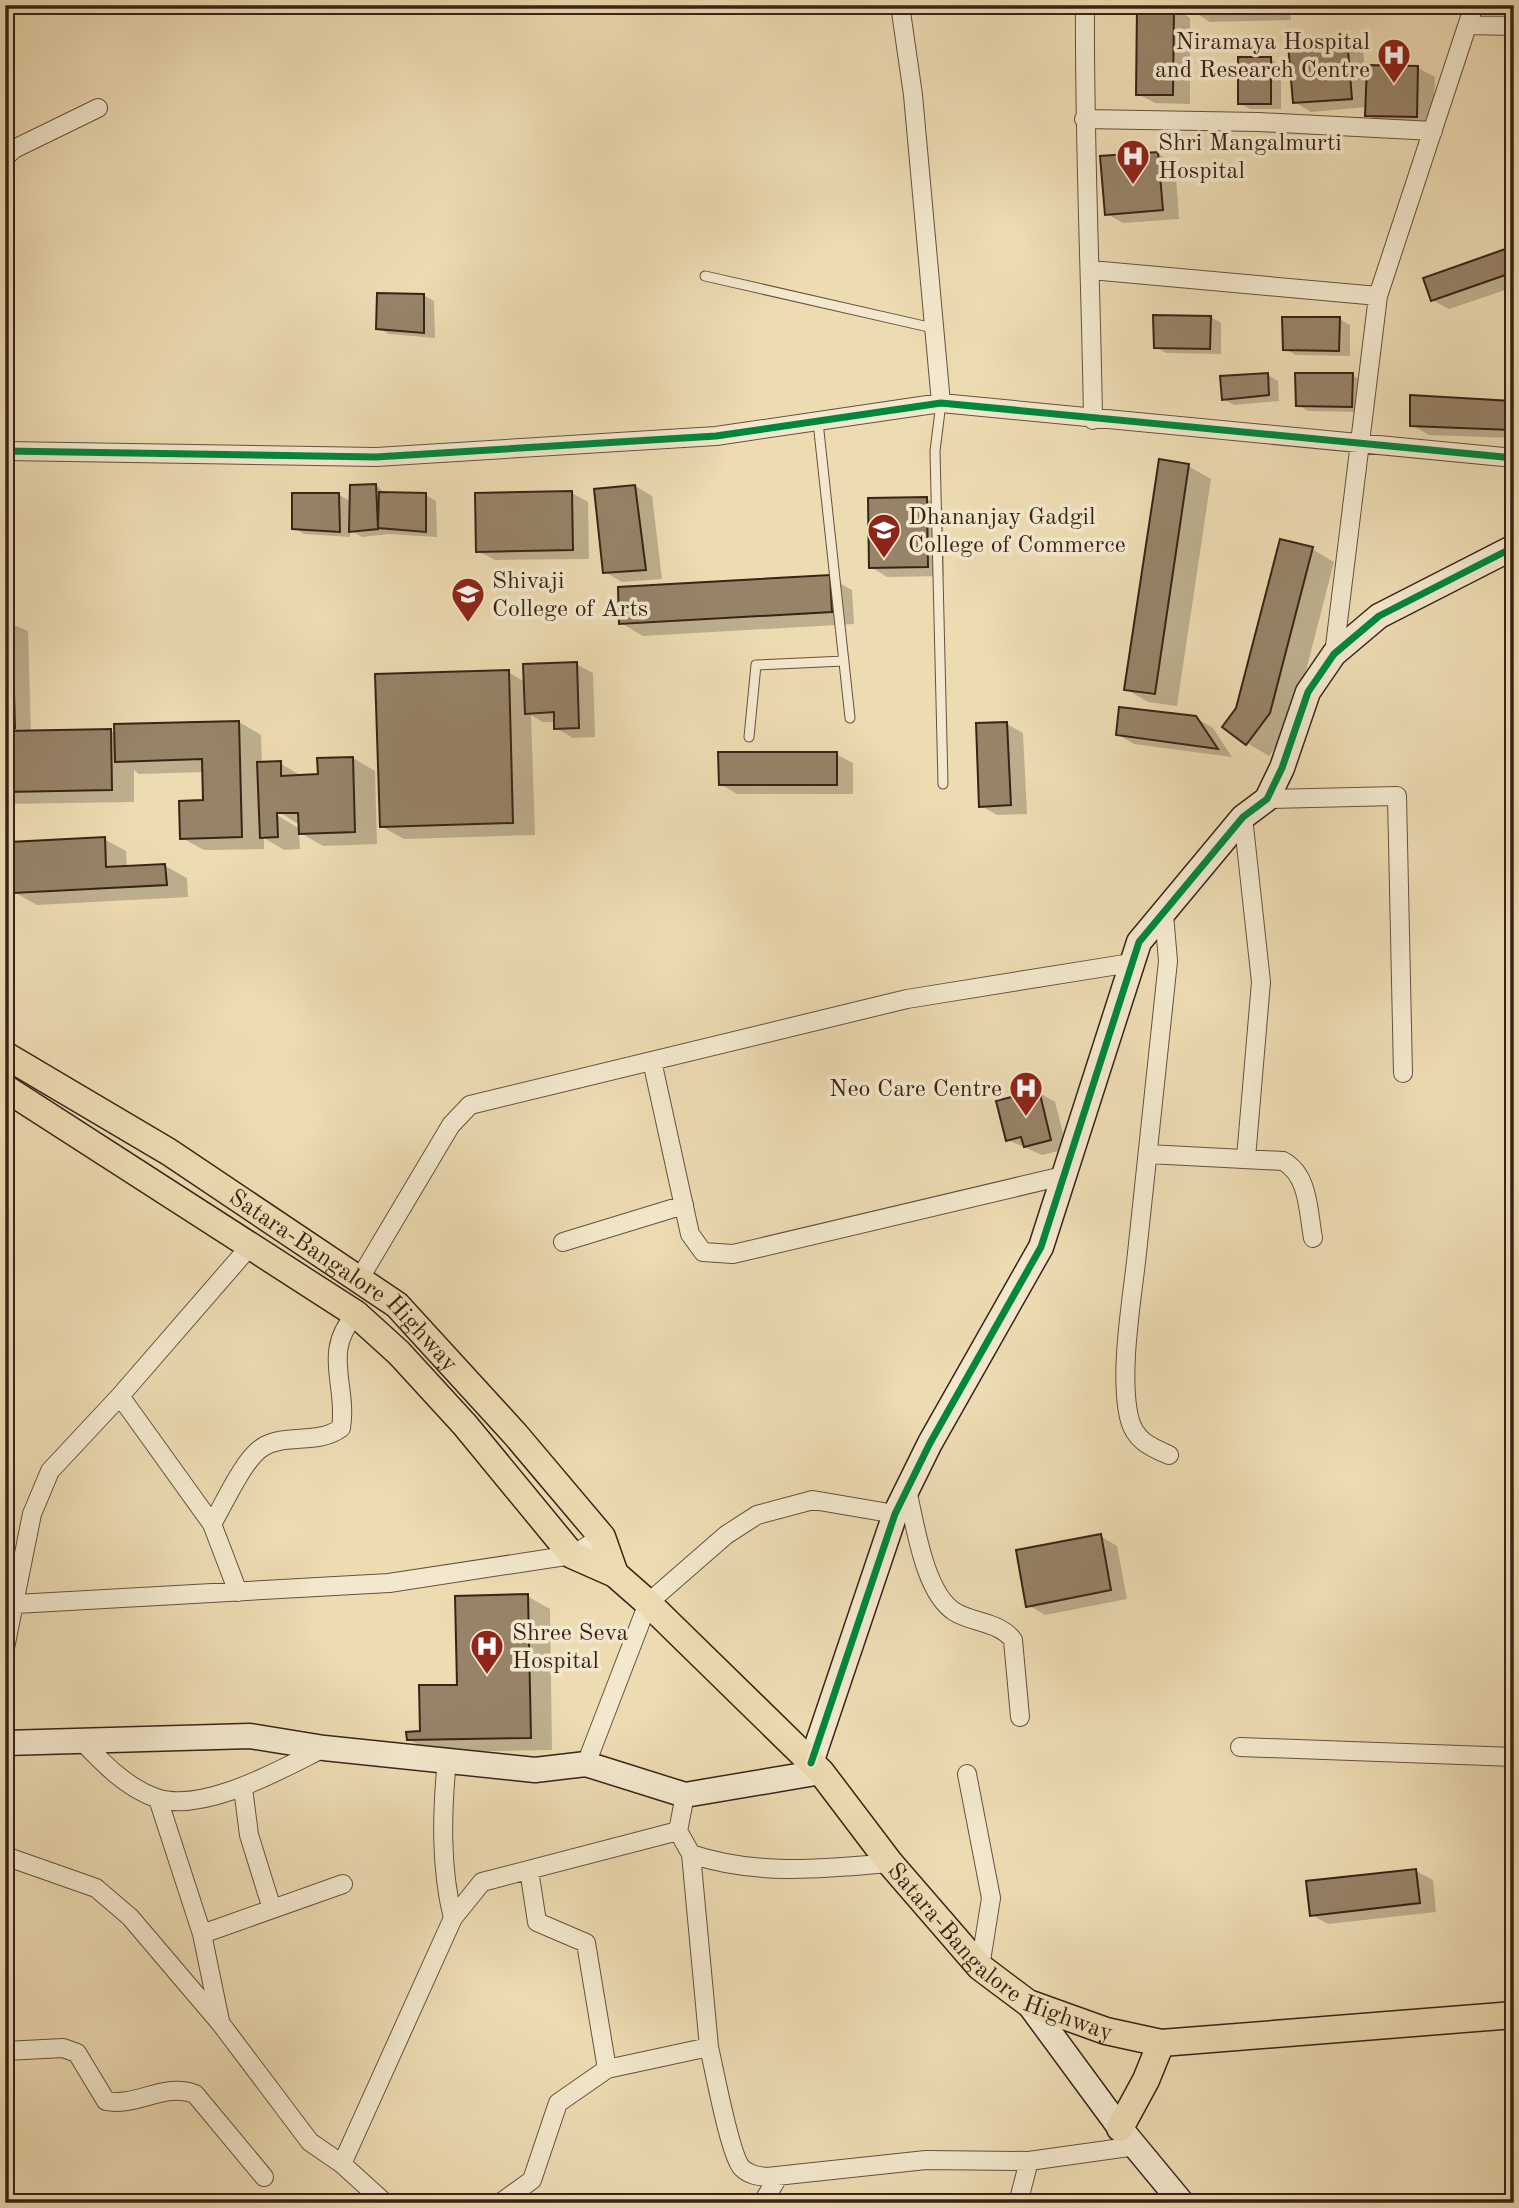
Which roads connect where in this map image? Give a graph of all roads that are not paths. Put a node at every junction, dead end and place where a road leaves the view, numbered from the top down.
1 (900, 5) edge
2 (1085, 5) edge
3 (1474, 5) edge
4 (1468, 25) junction
5 (1514, 26) edge
6 (98, 108) dead end
7 (1084, 119) junction
8 (1433, 131) junction
9 (5, 157) edge
10 (1091, 270) junction
11 (705, 276) dead end
12 (1378, 296) junction
13 (933, 328) junction
14 (940, 402) junction
15 (1093, 420) junction
16 (818, 422) junction
17 (1362, 444) junction
18 (5, 452) edge
19 (1514, 458) edge
20 (1514, 547) edge
21 (1334, 654) junction
22 (844, 662) junction
23 (850, 718) dead end
24 (749, 737) dead end
25 (943, 784) dead end
26 (1267, 799) junction
27 (1243, 817) junction
28 (1164, 914) junction
29 (1131, 963) junction
30 (5, 1055) edge
31 (652, 1061) junction
32 (1403, 1073) dead end
33 (5, 1088) edge
34 (1148, 1154) junction
35 (1246, 1158) junction
36 (1063, 1176) junction
37 (684, 1205) junction
38 (1313, 1238) dead end
39 (563, 1242) dead end
40 (251, 1245) junction
41 (360, 1278) junction
42 (356, 1314) junction
43 (120, 1396) junction
44 (1169, 1455) dead end
45 (907, 1490) junction
46 (895, 1514) junction
47 (212, 1524) junction
48 (602, 1536) junction
49 (572, 1555) junction
50 (615, 1574) junction
51 (238, 1592) junction
52 (648, 1603) junction
53 (16, 1604) junction
54 (5, 1648) edge
55 (1020, 1717) dead end
56 (80, 1739) junction
57 (5, 1743) edge
58 (1240, 1746) dead end
59 (324, 1748) junction
60 (1514, 1757) edge
61 (447, 1759) junction
62 (586, 1764) junction
63 (816, 1768) junction
64 (967, 1774) dead end
65 (243, 1788) junction
66 (685, 1795) junction
67 (158, 1799) junction
68 (678, 1831) junction
69 (691, 1854) junction
70 (5, 1856) edge
71 (890, 1863) junction
72 (529, 1870) junction
73 (343, 1884) dead end
74 (272, 1909) junction
75 (453, 1918) junction
76 (202, 1934) junction
77 (980, 1967) junction
78 (1028, 2003) junction
79 (1514, 2015) edge
80 (221, 2024) junction
81 (1161, 2043) junction
82 (709, 2047) junction
83 (5, 2051) edge
84 (607, 2068) junction
85 (1128, 2137) junction
86 (1029, 2161) junction
87 (342, 2164) junction
88 (779, 2176) junction
89 (264, 2177) dead end
90 (384, 2203) edge
91 (500, 2203) edge
92 (762, 2203) edge
93 (1018, 2203) edge
94 (1182, 2203) edge

1 - 13 street
2 - 7 street
3 - 4 street
4 - 5 street
4 - 8 street
6 - 9 street
7 - 8 street
7 - 10 street
8 - 12 street
10 - 12 street
10 - 15 street
11 - 13 lane
12 - 17 street
13 - 14 street
14 - 15 street
14 - 16 street
14 - 25 lane
15 - 17 street
16 - 18 street
16 - 22 lane
17 - 19 street
17 - 21 street
20 - 21 street
21 - 26 street
22 - 23 lane
22 - 24 lane
26 - 27 street
26 - 32 street
27 - 28 street
27 - 35 street
28 - 29 street
28 - 34 street
29 - 31 street
29 - 36 street
30 - 41 main road, Satara-Bangalore Highway
31 - 37 street
31 - 41 street
33 - 40 main road, Satara-Bangalore Highway
34 - 35 street
34 - 44 street
35 - 38 street
36 - 37 street
36 - 45 street
37 - 39 street
40 - 42 main road, Satara-Bangalore Highway
40 - 43 street
41 - 48 main road, Satara-Bangalore Highway
42 - 47 street
42 - 49 main road, Satara-Bangalore Highway
43 - 47 street
43 - 53 street
45 - 46 street
45 - 55 street
46 - 52 street
46 - 63 street
47 - 51 street
48 - 49 street
48 - 50 main road, Satara-Bangalore Highway
49 - 50 main road, Satara-Bangalore Highway
49 - 51 street
50 - 52 main road, Satara-Bangalore Highway
51 - 53 street
52 - 62 street
52 - 63 main road, Satara-Bangalore Highway
53 - 54 street
56 - 57 street
56 - 59 street
56 - 67 street
58 - 60 street
59 - 61 street
59 - 65 street
61 - 62 street
61 - 75 street
62 - 66 street
63 - 66 street
63 - 71 main road, Satara-Bangalore Highway
64 - 77 street
65 - 67 street
65 - 74 street
66 - 68 street
67 - 76 street
68 - 69 street
68 - 72 street
69 - 71 street
69 - 82 street
70 - 80 street
71 - 77 main road, Satara-Bangalore Highway
72 - 75 street
72 - 84 street
73 - 74 street
74 - 76 street
75 - 87 street
76 - 80 street
77 - 78 main road, Satara-Bangalore Highway
78 - 81 main road, Satara-Bangalore Highway
78 - 85 street
79 - 81 main road, Satara-Bangalore Highway
80 - 87 street
81 - 85 main road
82 - 84 street
82 - 88 street
83 - 89 street
84 - 91 street
85 - 86 street
85 - 94 street
86 - 88 street
86 - 93 street
87 - 90 street
88 - 92 street

